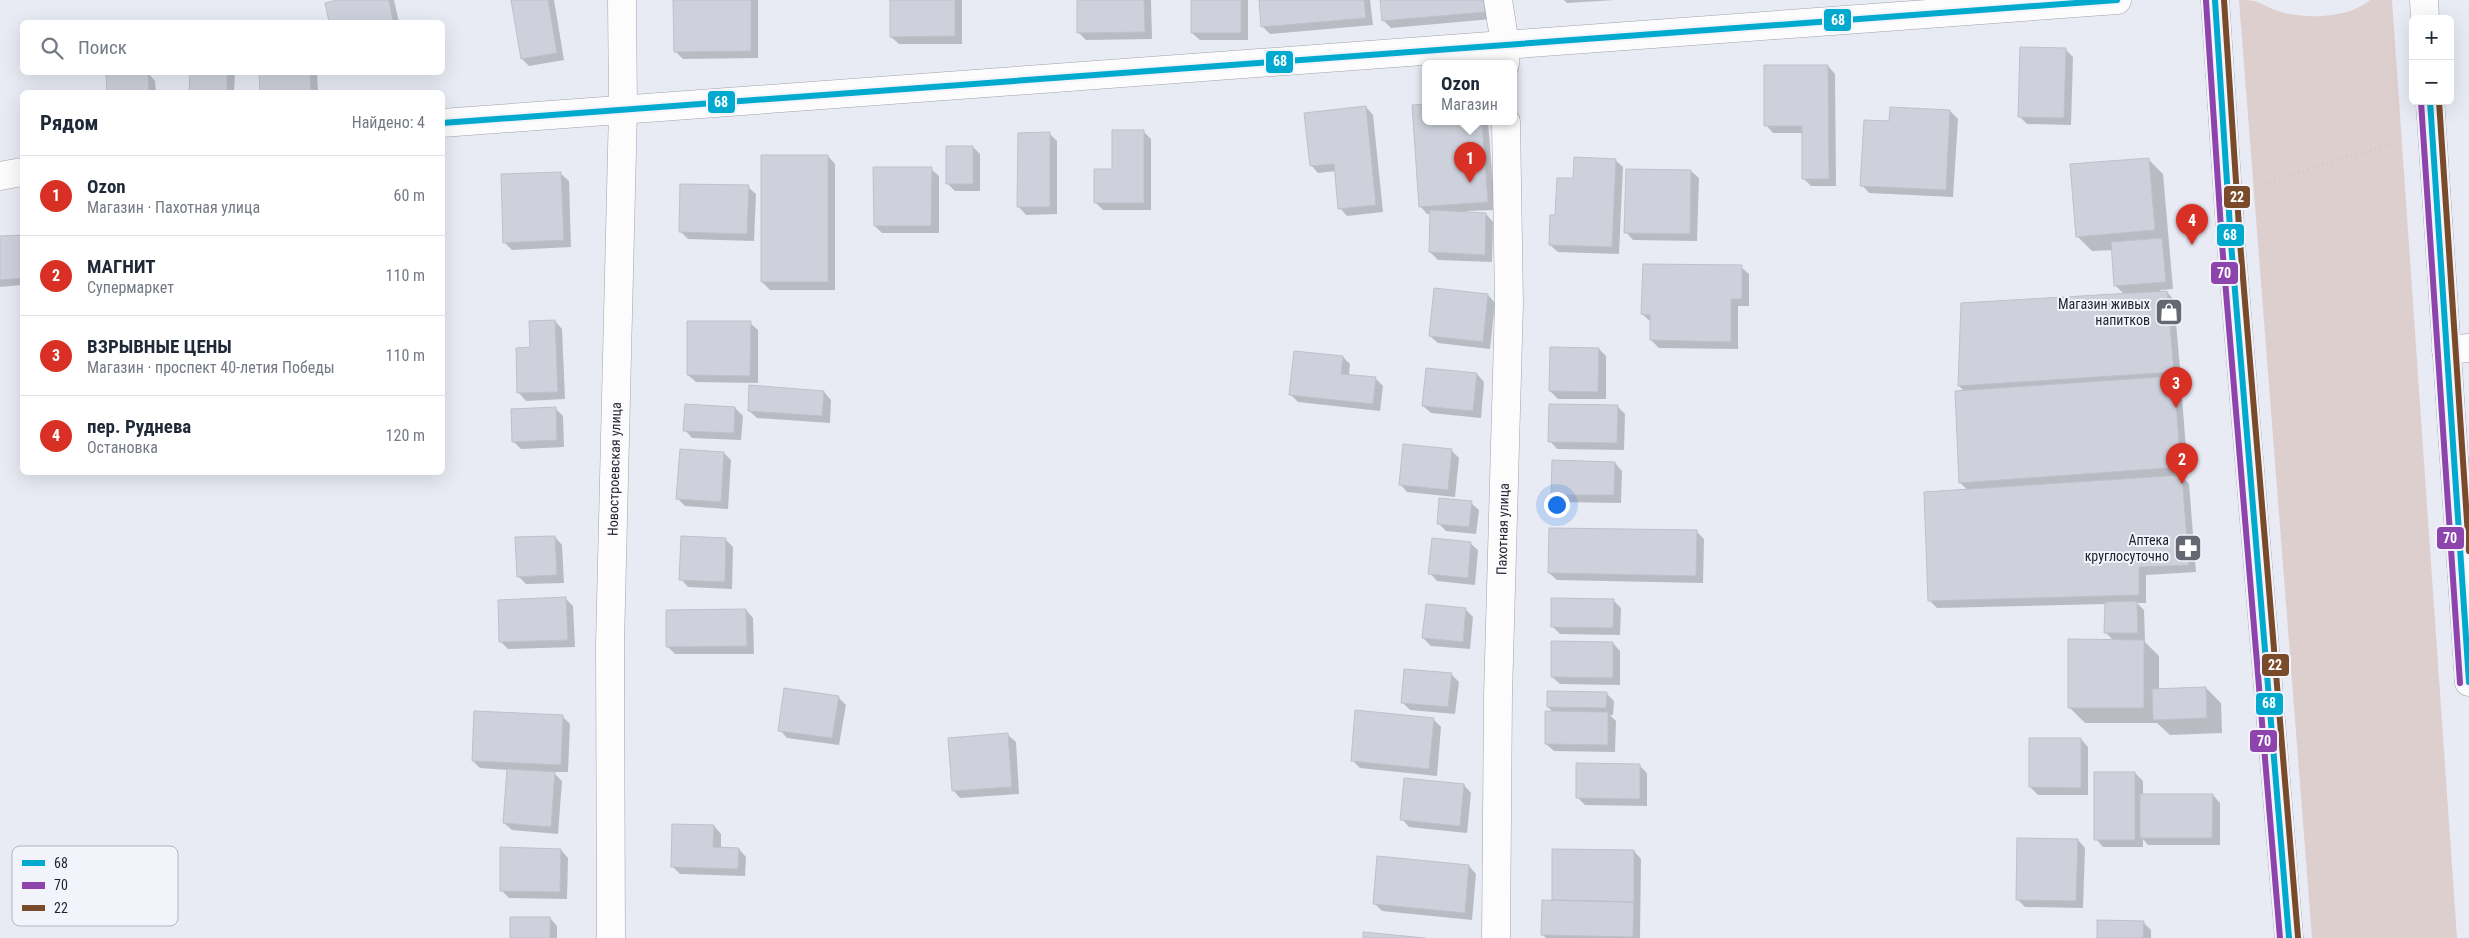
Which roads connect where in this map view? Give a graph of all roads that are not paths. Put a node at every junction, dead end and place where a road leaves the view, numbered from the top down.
1 (622, 0) edge
2 (1498, 0) edge
3 (2116, 0) edge
4 (2214, 0) edge
5 (2424, 0) edge
6 (2425, 15) edge
7 (1505, 54) edge
8 (2430, 105) edge
9 (623, 109) junction
10 (445, 123) edge
11 (1506, 125) edge
12 (20, 172) edge
13 (0, 176) edge
14 (2458, 349) edge
15 (2469, 682) edge
16 (611, 938) edge
17 (1496, 938) edge
18 (2289, 938) edge

1 - 9 street, Новостроевская улица
2 - 7 street
3 - 7 street
4 - 18 street
5 - 6 street
7 - 9 street
8 - 14 street
9 - 10 street
9 - 16 street, Новостроевская улица
11 - 17 street, Пахотная улица
12 - 13 street
14 - 15 street

